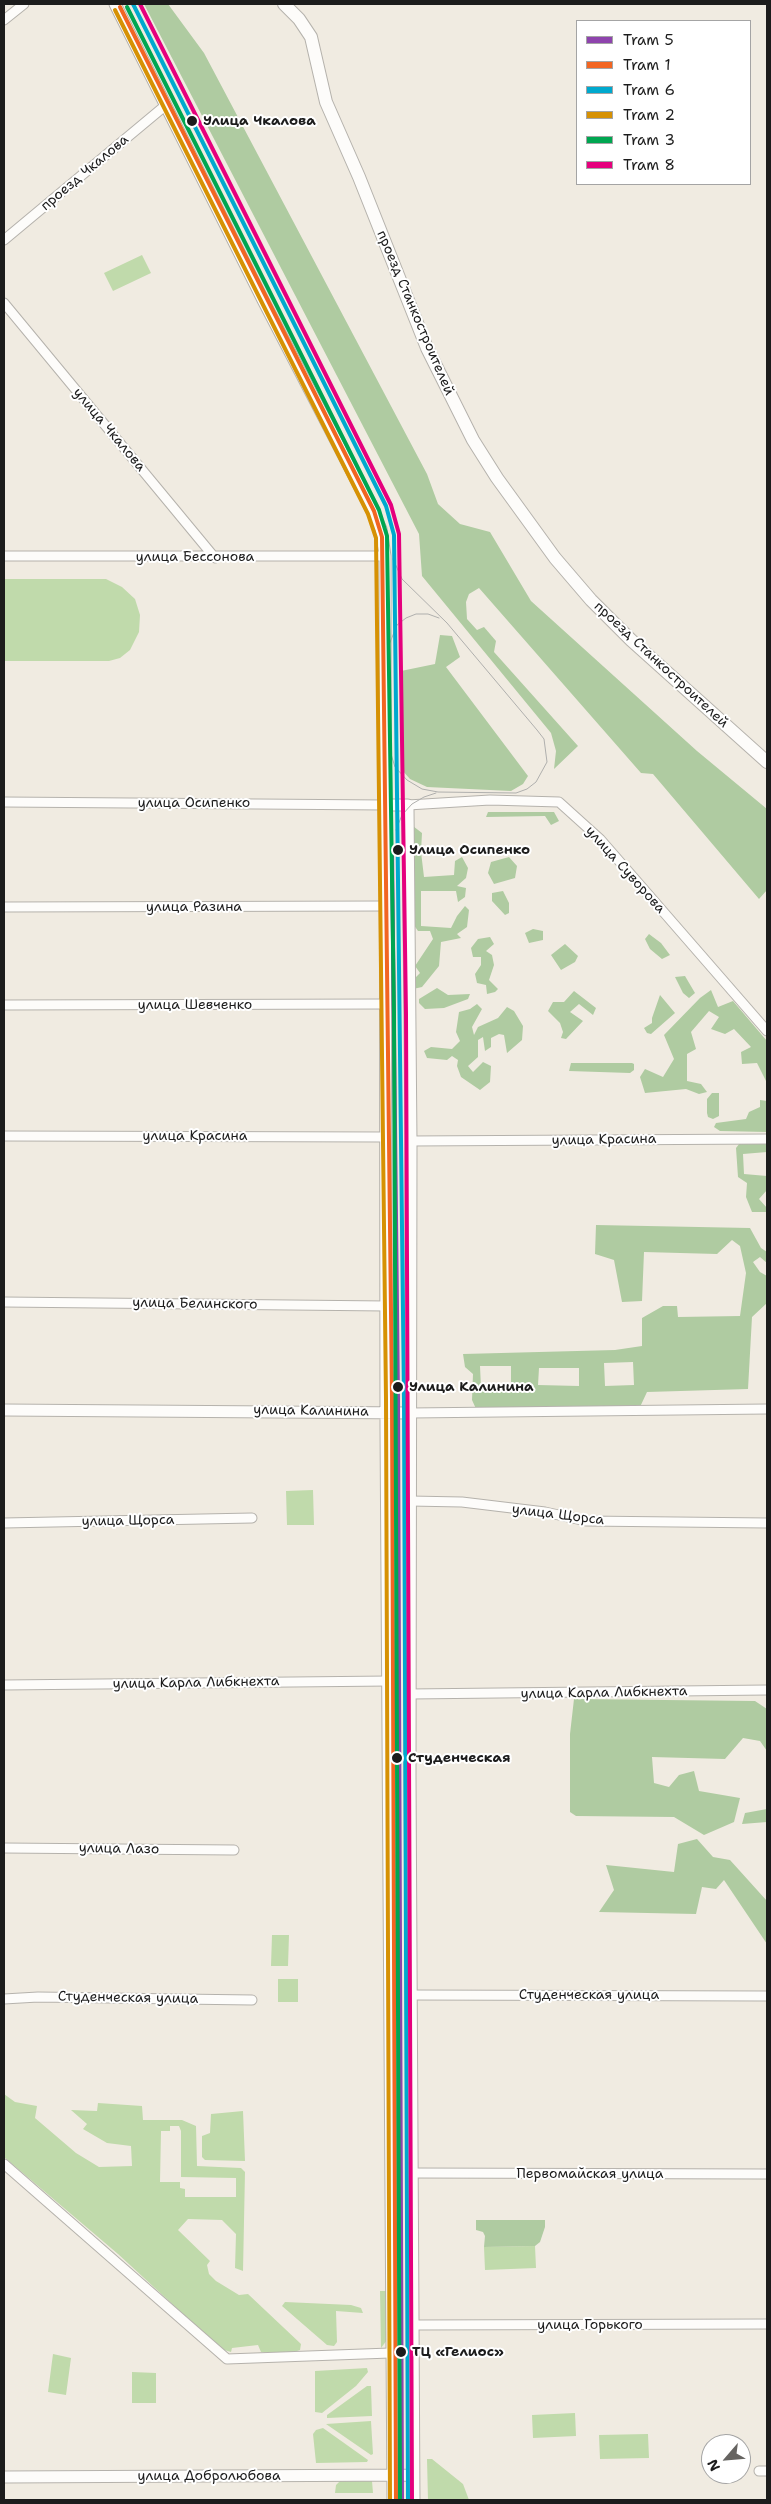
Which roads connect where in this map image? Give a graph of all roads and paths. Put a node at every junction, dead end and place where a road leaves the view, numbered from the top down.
1 (24, 4) edge
2 (115, 4) edge
3 (284, 4) edge
4 (4, 20) edge
5 (166, 105) junction
6 (4, 240) edge
7 (4, 303) edge
8 (4, 556) edge
9 (385, 556) junction
10 (215, 558) junction
11 (767, 762) edge
12 (4, 802) edge
13 (384, 805) junction
14 (408, 805) junction
15 (385, 906) junction
16 (4, 907) edge
17 (385, 1004) junction
18 (4, 1005) edge
19 (767, 1032) edge
20 (4, 1136) edge
21 (386, 1137) junction
22 (767, 1139) edge
23 (411, 1141) junction
24 (4, 1302) edge
25 (386, 1306) junction
26 (767, 1409) edge
27 (4, 1410) edge
28 (386, 1412) junction
29 (411, 1413) junction
30 (410, 1501) junction
31 (252, 1518) dead end
32 (4, 1523) edge
33 (767, 1523) edge
34 (389, 1681) junction
35 (4, 1685) edge
36 (767, 1690) edge
37 (410, 1694) junction
38 (4, 1848) edge
39 (234, 1850) dead end
40 (412, 1995) junction
41 (767, 1996) edge
42 (4, 1999) edge
43 (252, 2000) dead end
44 (4, 2164) edge
45 (412, 2173) junction
46 (767, 2174) edge
47 (767, 2324) edge
48 (413, 2325) junction
49 (390, 2353) junction
50 (413, 2475) junction
51 (392, 2476) junction
52 (4, 2477) edge
53 (393, 2500) edge
54 (414, 2500) edge

1 - 4 street
2 - 5 street
3 - 11 main road, проезд Станкостроителей
5 - 6 street, проезд Чкалова
5 - 9 street
7 - 10 street, улица Чкалова
8 - 10 street, улица Бессонова
9 - 10 street, улица Бессонова
9 - 13 street
12 - 13 street, улица Осипенко
13 - 14 street
13 - 15 street
14 - 19 street, улица Суворова
14 - 23 street
15 - 16 street, улица Разина
15 - 17 street
17 - 18 street, улица Шевченко
17 - 21 street
20 - 21 street, улица Красина
21 - 25 street
22 - 23 street, улица Красина
23 - 29 street
24 - 25 street, улица Белинского
25 - 28 street
26 - 29 street, улица Калинина
27 - 28 street, улица Калинина
28 - 29 street, улица Калинина
28 - 34 street
29 - 30 street
30 - 33 street, улица Щорса
30 - 37 street
31 - 32 street, улица Щорса
34 - 35 street, улица Карла Либкнехта
34 - 49 street
36 - 37 street, улица Карла Либкнехта
37 - 40 street
38 - 39 street, улица Лазо
40 - 41 street, Студенческая улица
40 - 45 street
42 - 43 street, Студенческая улица
44 - 49 street
45 - 46 street, Первомайская улица
45 - 48 street
47 - 48 street, улица Горького
48 - 50 street
49 - 51 street
50 - 51 street, улица Добролюбова
50 - 54 street
51 - 52 street, улица Добролюбова
51 - 53 street

